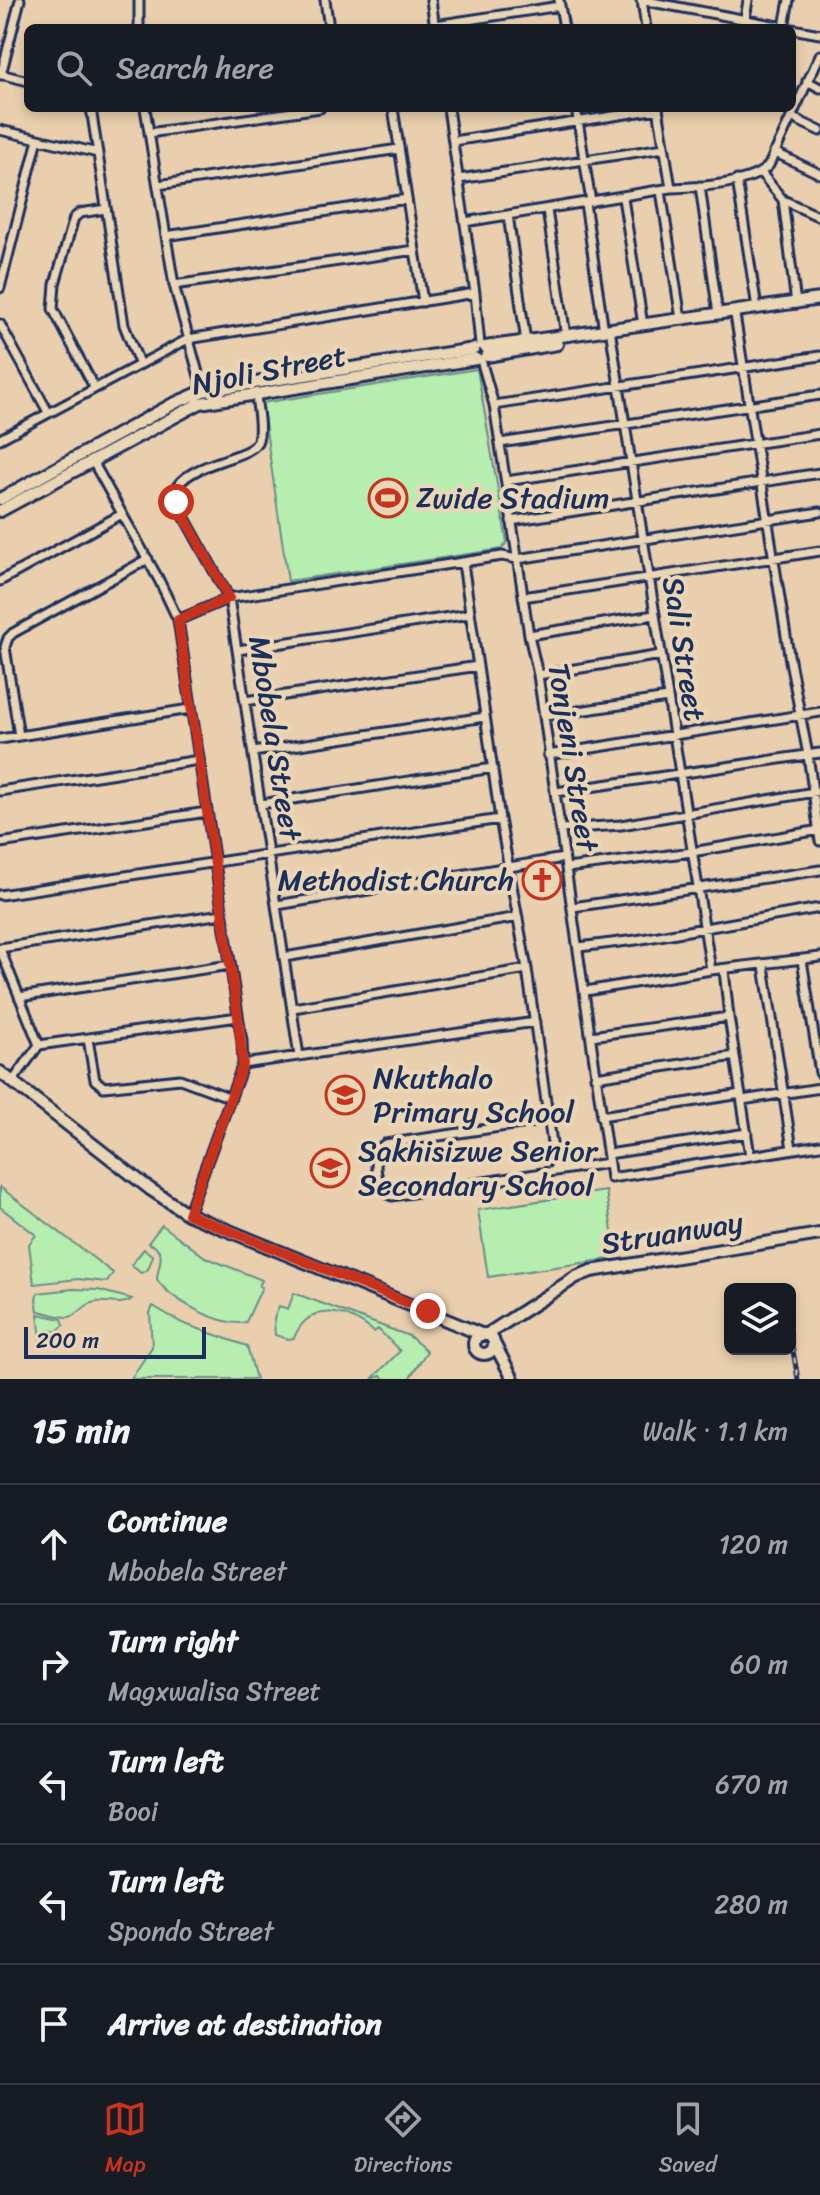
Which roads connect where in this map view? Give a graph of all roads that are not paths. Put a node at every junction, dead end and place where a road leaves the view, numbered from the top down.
1 (20, 0) edge
2 (139, 0) edge
3 (325, 0) edge
4 (431, 0) edge
5 (642, 0) edge
6 (709, 0) edge
7 (748, 0) edge
8 (789, 0) edge
9 (669, 2) edge
10 (560, 3) edge
11 (707, 12) junction
12 (745, 19) junction
13 (139, 24) edge
14 (328, 24) edge
15 (435, 24) edge
16 (451, 24) edge
17 (563, 24) edge
18 (645, 24) edge
19 (769, 24) edge
20 (788, 24) edge
21 (796, 30) edge
22 (820, 34) edge
23 (820, 55) edge
24 (0, 74) edge
25 (24, 80) edge
26 (807, 81) junction
27 (820, 88) edge
28 (796, 106) edge
29 (92, 112) edge
30 (146, 112) edge
31 (293, 112) edge
32 (394, 112) edge
33 (449, 112) edge
34 (577, 112) edge
35 (635, 112) edge
36 (659, 112) edge
37 (793, 112) edge
38 (791, 117) junction
39 (578, 122) junction
40 (0, 130) edge
41 (820, 131) edge
42 (149, 133) junction
43 (38, 139) junction
44 (453, 141) junction
45 (664, 148) junction
46 (399, 149) junction
47 (774, 152) junction
48 (98, 153) junction
49 (585, 160) junction
50 (763, 172) junction
51 (820, 174) edge
52 (459, 179) junction
53 (737, 180) junction
54 (158, 185) junction
55 (700, 186) junction
56 (671, 188) junction
57 (661, 191) junction
58 (623, 198) junction
59 (407, 199) junction
60 (783, 200) junction
61 (588, 202) junction
62 (106, 209) junction
63 (547, 210) junction
64 (508, 215) junction
65 (820, 217) edge
66 (465, 222) junction
67 (166, 236) junction
68 (415, 250) junction
69 (174, 285) junction
70 (0, 288) edge
71 (475, 293) junction
72 (820, 299) edge
73 (423, 302) junction
74 (796, 304) junction
75 (820, 306) edge
76 (757, 308) junction
77 (718, 314) junction
78 (735, 315) junction
79 (681, 319) junction
80 (0, 324) edge
81 (643, 325) junction
82 (608, 333) junction
83 (566, 336) junction
84 (188, 339) junction
85 (526, 342) junction
86 (480, 353) junction
87 (820, 356) edge
88 (139, 363) junction
89 (744, 366) junction
90 (620, 386) junction
91 (94, 387) junction
92 (203, 391) junction
93 (256, 395) junction
94 (820, 395) edge
95 (494, 405) junction
96 (750, 405) junction
97 (48, 412) junction
98 (625, 424) junction
99 (820, 434) edge
100 (1, 436) edge
101 (500, 443) junction
102 (756, 444) junction
103 (92, 460) junction
104 (631, 463) junction
105 (820, 473) edge
106 (506, 481) junction
107 (762, 483) junction
108 (0, 499) edge
109 (636, 500) junction
110 (0, 511) edge
111 (820, 512) edge
112 (122, 514) junction
113 (767, 520) junction
114 (511, 521) junction
115 (642, 539) junction
116 (820, 551) edge
117 (148, 559) junction
118 (517, 559) junction
119 (775, 559) junction
120 (463, 563) junction
121 (649, 578) junction
122 (0, 581) edge
123 (523, 597) junction
124 (229, 598) junction
125 (469, 614) junction
126 (654, 615) junction
127 (178, 620) junction
128 (529, 635) junction
129 (238, 650) junction
130 (661, 655) junction
131 (478, 666) junction
132 (538, 675) junction
133 (668, 698) junction
134 (245, 701) junction
135 (190, 709) junction
136 (820, 712) edge
137 (802, 715) junction
138 (544, 716) junction
139 (485, 717) junction
140 (674, 735) junction
141 (19, 736) junction
142 (0, 739) edge
143 (253, 752) junction
144 (820, 753) edge
145 (548, 755) junction
146 (808, 755) junction
147 (199, 760) junction
148 (493, 768) junction
149 (680, 775) junction
150 (0, 791) edge
151 (556, 792) junction
152 (816, 792) edge
153 (261, 804) junction
154 (207, 812) junction
155 (685, 814) junction
156 (500, 819) junction
157 (561, 829) junction
158 (819, 830) edge
159 (820, 841) edge
160 (0, 843) edge
161 (692, 852) junction
162 (268, 854) junction
163 (564, 858) junction
164 (215, 863) junction
165 (510, 867) junction
166 (567, 868) junction
167 (820, 870) edge
168 (699, 888) junction
169 (0, 895) edge
170 (277, 905) junction
171 (573, 907) junction
172 (820, 908) edge
173 (222, 914) junction
174 (518, 917) junction
175 (704, 928) junction
176 (579, 947) junction
177 (0, 948) edge
178 (285, 957) junction
179 (820, 957) edge
180 (802, 960) junction
181 (230, 965) junction
182 (764, 966) junction
183 (527, 969) junction
184 (711, 970) junction
185 (724, 970) junction
186 (586, 991) junction
187 (19, 997) junction
188 (293, 1008) junction
189 (238, 1017) junction
190 (729, 1017) junction
191 (535, 1022) junction
192 (591, 1036) junction
193 (88, 1039) junction
194 (39, 1045) junction
195 (299, 1056) junction
196 (735, 1056) junction
197 (243, 1064) junction
198 (0, 1072) edge
199 (820, 1073) edge
200 (595, 1077) junction
201 (12, 1082) junction
202 (820, 1088) edge
203 (784, 1094) junction
204 (742, 1097) junction
205 (231, 1098) junction
206 (601, 1116) junction
207 (548, 1120) junction
208 (747, 1133) junction
209 (820, 1145) edge
210 (792, 1149) junction
211 (750, 1156) junction
212 (608, 1158) junction
213 (556, 1171) junction
214 (188, 1214) junction
215 (820, 1234) edge
216 (441, 1317) junction
217 (489, 1338) junction
218 (474, 1344) junction
219 (487, 1354) junction
220 (511, 1379) edge

1 - 24 street
2 - 13 street
3 - 14 street
4 - 15 street
5 - 9 street
5 - 18 street
6 - 11 street
7 - 12 street
8 - 20 street
9 - 11 street
10 - 16 street
10 - 17 street
11 - 12 street
12 - 19 street
21 - 22 street
23 - 26 street
24 - 25 street
26 - 27 street
26 - 28 street
29 - 48 street
30 - 42 street
31 - 42 street
32 - 46 street
33 - 44 street, Tonjeni Street
34 - 39 street, Sali Street
35 - 39 street
36 - 45 street
37 - 38 street
38 - 41 street
38 - 47 street
39 - 44 street
39 - 49 street, Sali Street
40 - 43 street
42 - 54 street
43 - 48 street
43 - 70 street
44 - 52 street, Tonjeni Street
45 - 49 street
45 - 56 street
46 - 54 street
46 - 59 street
47 - 50 street
47 - 51 street
48 - 62 street
49 - 52 street
49 - 61 street, Sali Street
50 - 53 street
50 - 60 street
52 - 66 street, Tonjeni Street
53 - 55 street
53 - 76 street
54 - 67 street
55 - 56 street
55 - 77 street
56 - 57 street
57 - 58 street
57 - 79 street
58 - 61 street
58 - 81 street
59 - 67 street
59 - 68 street
60 - 65 street
60 - 74 street
61 - 63 street
61 - 82 street, Sali Street
62 - 88 street
62 - 91 street
63 - 64 street
63 - 83 street
64 - 66 street
64 - 85 street
66 - 71 street, Tonjeni Street
67 - 69 street
68 - 69 street
68 - 73 street
69 - 84 street
71 - 73 street
71 - 86 street, Tonjeni Street
72 - 74 main road, Njoli Street
73 - 84 street
74 - 75 main road, Njoli Street
74 - 76 main road, Njoli Street
74 - 78 main road, Njoli Street
76 - 77 main road, Njoli Street
77 - 79 main road, Njoli Street
78 - 82 main road, Njoli Street
78 - 89 street
79 - 81 main road, Njoli Street
80 - 97 street
81 - 82 main road, Njoli Street
82 - 83 main road, Njoli Street
82 - 86 main road, Njoli Street
82 - 90 street, Sali Street
83 - 85 main road, Njoli Street
84 - 88 street
84 - 92 street
85 - 86 main road, Njoli Street
86 - 92 main road, Njoli Street
86 - 93 main road, Njoli Street
86 - 95 street, Tonjeni Street
87 - 89 street
88 - 91 street
89 - 90 street
89 - 96 street
90 - 95 street
90 - 98 street, Sali Street
91 - 97 street
92 - 108 main road, Njoli Street
93 - 103 main road, Njoli Street
93 - 124 street, Mbobela Street
94 - 96 street
95 - 101 street, Tonjeni Street
96 - 98 street
96 - 102 street
97 - 100 street
98 - 101 street
98 - 104 street, Sali Street
99 - 102 street
101 - 106 street, Tonjeni Street
102 - 104 street
102 - 107 street
103 - 110 main road, Njoli Street
103 - 112 street
104 - 106 street
104 - 109 street, Sali Street
105 - 107 street
106 - 114 street, Tonjeni Street
107 - 109 street
107 - 113 street
109 - 114 street
109 - 115 street, Sali Street
111 - 113 street
112 - 117 street
112 - 122 street
113 - 115 street
113 - 119 street
114 - 118 street, Tonjeni Street
115 - 118 street
115 - 121 street, Sali Street
116 - 119 street
117 - 127 street
117 - 141 street
118 - 120 street
118 - 123 street, Tonjeni Street
119 - 121 street
119 - 137 street
120 - 124 street
120 - 125 street
121 - 123 street
121 - 126 street, Sali Street
123 - 128 street, Tonjeni Street
124 - 127 street
124 - 129 street, Mbobela Street
125 - 129 street
125 - 131 street
126 - 128 street
126 - 130 street, Sali Street
127 - 135 street
128 - 132 street, Tonjeni Street
129 - 134 street, Mbobela Street
130 - 132 street
130 - 133 street, Sali Street
131 - 134 street
131 - 139 street
132 - 138 street, Tonjeni Street
133 - 138 street
133 - 140 street, Sali Street
134 - 143 street, Mbobela Street
135 - 141 street
135 - 147 street
136 - 137 street
137 - 140 street
137 - 146 street
138 - 145 street, Tonjeni Street
139 - 143 street
139 - 148 street
140 - 145 street
140 - 149 street, Sali Street
141 - 142 street
143 - 153 street, Mbobela Street
144 - 146 street
145 - 151 street, Tonjeni Street
146 - 149 street
146 - 152 street
147 - 150 street
147 - 154 street
148 - 153 street
148 - 156 street
149 - 151 street
149 - 155 street, Sali Street
151 - 157 street, Tonjeni Street
152 - 155 street
152 - 158 street
153 - 162 street, Mbobela Street
154 - 160 street
154 - 164 street
155 - 157 street
155 - 161 street, Sali Street
156 - 162 street
156 - 165 street
157 - 163 street, Tonjeni Street
158 - 159 street
158 - 161 street
161 - 166 street
161 - 168 street, Sali Street
162 - 164 street
162 - 170 street, Mbobela Street
163 - 165 street
163 - 166 street, Tonjeni Street
164 - 169 street
164 - 173 street
165 - 170 street
165 - 174 street
166 - 171 street, Tonjeni Street
167 - 168 street
168 - 171 street
168 - 175 street, Sali Street
170 - 178 street, Mbobela Street
171 - 176 street, Tonjeni Street
172 - 175 street
173 - 177 street
173 - 181 street
174 - 178 street
174 - 183 street
175 - 176 street
175 - 184 street, Sali Street
176 - 186 street, Tonjeni Street
177 - 187 street
178 - 188 street, Mbobela Street
179 - 180 street
180 - 182 street
180 - 199 street
181 - 187 street
181 - 189 street
182 - 185 street
182 - 203 street
183 - 188 street
183 - 191 street
184 - 185 street
184 - 186 street
185 - 190 street
186 - 192 street, Tonjeni Street
187 - 194 street
188 - 195 street, Mbobela Street
189 - 193 street
189 - 197 street
190 - 192 street
190 - 196 street
191 - 195 street
191 - 207 street
192 - 200 street, Tonjeni Street
193 - 194 street
193 - 205 street
194 - 201 street
195 - 197 street
196 - 200 street
196 - 204 street
197 - 205 street
198 - 201 main road
200 - 206 street, Tonjeni Street
201 - 214 main road
202 - 203 street
203 - 204 street
203 - 210 street
204 - 206 street
204 - 208 street
205 - 214 street
206 - 212 street, Tonjeni Street
207 - 213 street
207 - 213 street
208 - 211 street
208 - 212 street
209 - 210 street
210 - 211 street
211 - 212 street, Tonjeni Street
212 - 213 street
214 - 216 main road
215 - 217 main road, Struanway
216 - 217 main road
216 - 218 main road
217 - 218 main road
217 - 219 main road
217 - 220 main road
218 - 219 main road
219 - 220 main road

